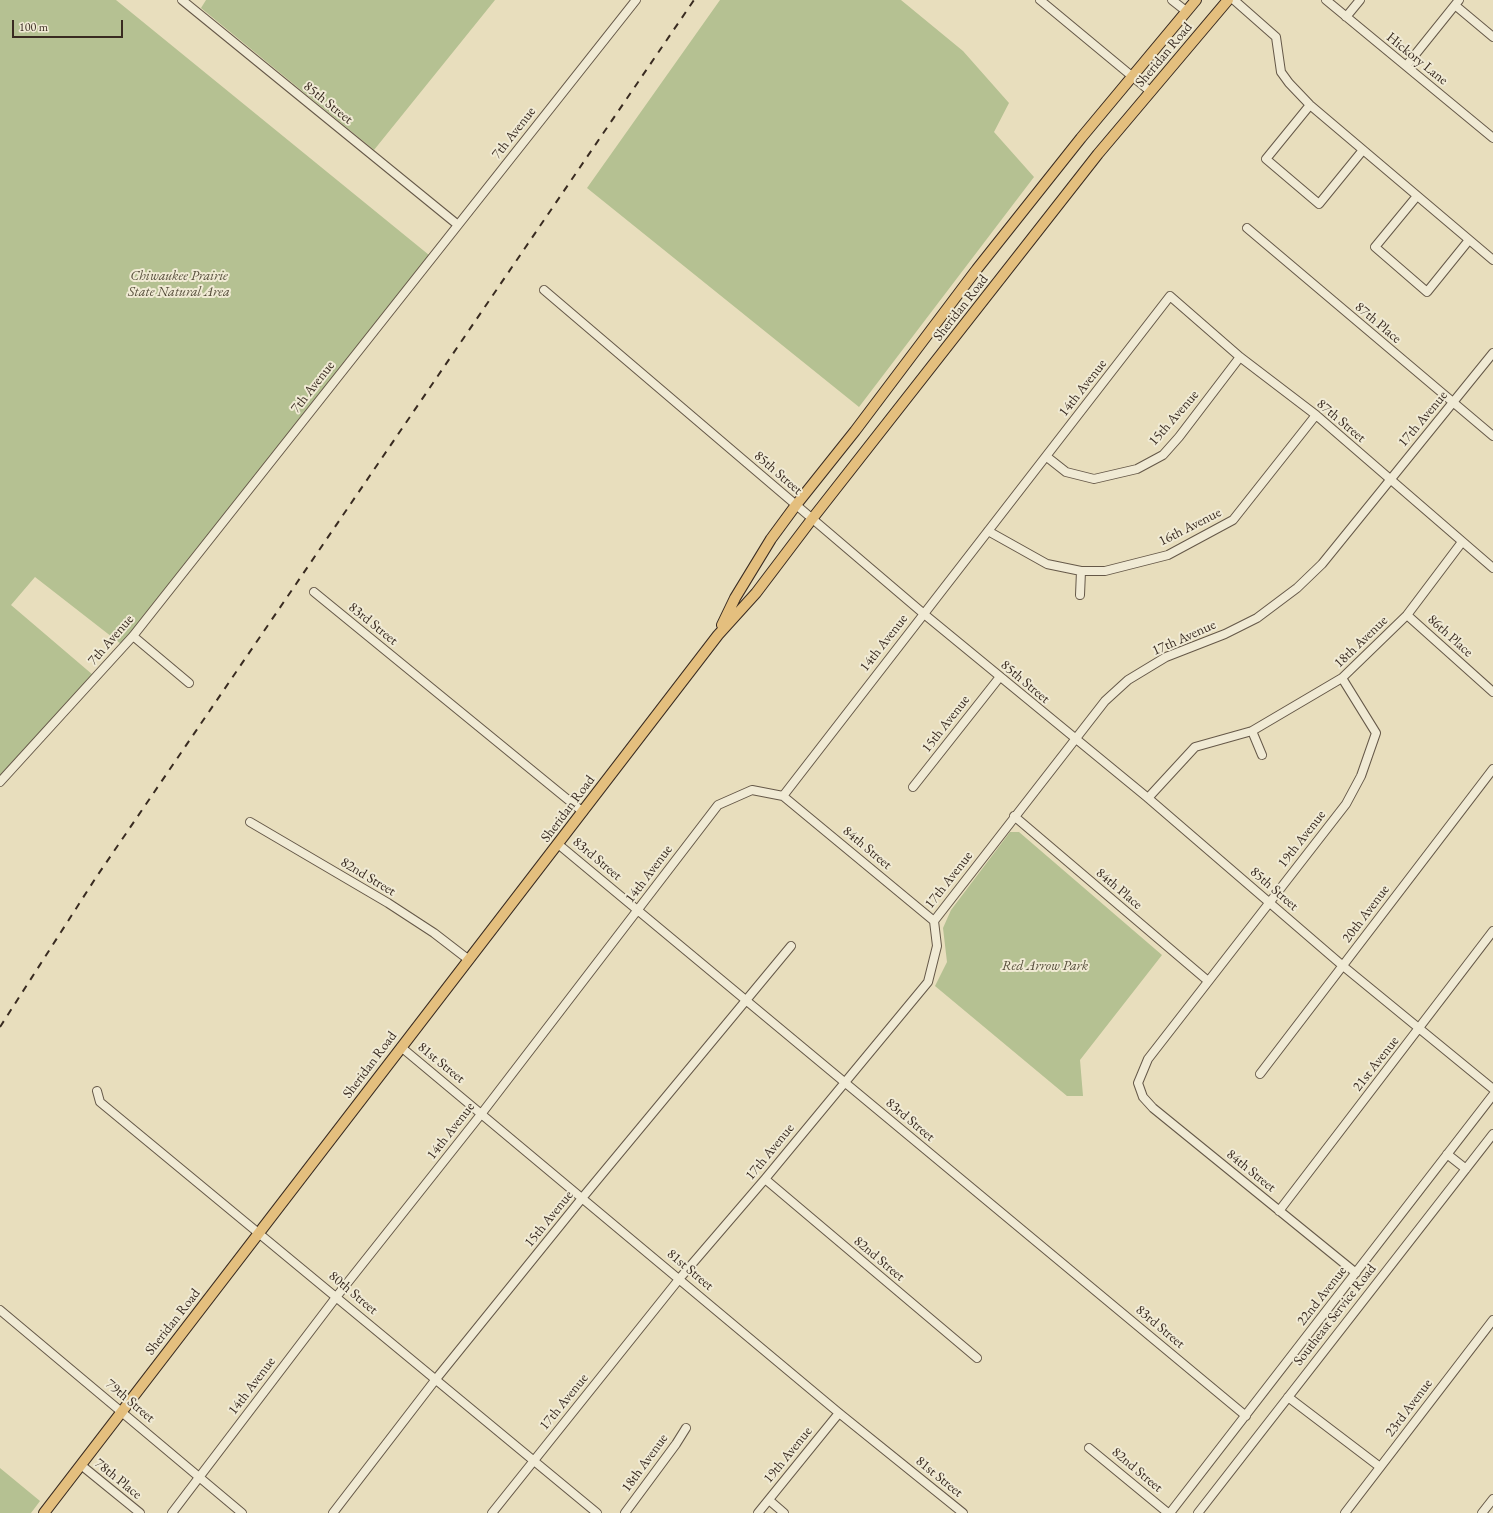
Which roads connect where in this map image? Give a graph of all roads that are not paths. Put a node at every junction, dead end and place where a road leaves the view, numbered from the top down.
1 (182, 0) edge
2 (636, 0) edge
3 (1040, 0) edge
4 (1172, 0) edge
5 (1196, 0) edge
6 (1228, 0) edge
7 (1234, 0) edge
8 (1326, 0) edge
9 (1360, 0) edge
10 (1458, 3) edge
11 (1186, 11) junction
12 (1346, 18) junction
13 (1493, 36) edge
14 (1406, 66) junction
15 (1133, 76) junction
16 (1151, 92) junction
17 (1310, 105) junction
18 (1493, 138) edge
19 (1363, 150) junction
20 (1417, 196) junction
21 (458, 225) junction
22 (1247, 228) dead end
23 (1470, 240) junction
24 (1493, 260) edge
25 (544, 290) dead end
26 (1170, 296) joint
27 (1493, 353) edge
28 (1240, 357) junction
29 (1453, 403) junction
30 (1316, 415) junction
31 (1493, 436) edge
32 (1047, 457) junction
33 (1390, 479) junction
34 (796, 506) junction
35 (812, 519) junction
36 (988, 531) junction
37 (1462, 542) junction
38 (1493, 568) edge
39 (1081, 571) junction
40 (314, 592) dead end
41 (1080, 595) dead end
42 (924, 614) junction
43 (1407, 615) junction
44 (718, 635) junction
45 (133, 636) junction
46 (1000, 678) junction
47 (1342, 678) junction
48 (189, 683) dead end
49 (1493, 692) edge
50 (1252, 730) junction
51 (1075, 740) junction
52 (1262, 755) dead end
53 (1493, 769) edge
54 (0, 782) edge
55 (913, 787) dead end
56 (783, 796) junction
57 (1148, 798) junction
58 (583, 812) junction
59 (1014, 816) junction
60 (250, 822) dead end
61 (558, 844) junction
62 (1269, 902) junction
63 (638, 910) junction
64 (934, 921) junction
65 (1493, 932) edge
66 (791, 946) dead end
67 (469, 960) junction
68 (1343, 966) junction
69 (1208, 981) junction
70 (746, 1001) junction
71 (1419, 1029) junction
72 (401, 1047) junction
73 (1260, 1074) dead end
74 (844, 1082) junction
75 (1138, 1083) joint
76 (1493, 1089) edge
77 (97, 1091) dead end
78 (1493, 1095) edge
79 (482, 1113) junction
80 (1493, 1134) edge
81 (1447, 1154) junction
82 (1466, 1169) junction
83 (765, 1179) junction
84 (583, 1197) junction
85 (1279, 1211) junction
86 (259, 1233) junction
87 (1356, 1273) junction
88 (680, 1278) junction
89 (337, 1296) junction
90 (0, 1310) edge
91 (1493, 1320) edge
92 (977, 1358) dead end
93 (436, 1380) junction
94 (1288, 1397) junction
95 (122, 1411) junction
96 (839, 1413) junction
97 (1246, 1416) junction
98 (686, 1428) dead end
99 (1089, 1448) dead end
100 (533, 1460) junction
101 (81, 1465) junction
102 (1380, 1467) junction
103 (199, 1477) junction
104 (1493, 1499) edge
105 (769, 1500) junction
106 (44, 1513) edge
107 (140, 1513) edge
108 (172, 1513) edge
109 (242, 1513) edge
110 (333, 1513) edge
111 (492, 1513) edge
112 (597, 1513) edge
113 (625, 1513) edge
114 (758, 1513) edge
115 (784, 1513) edge
116 (963, 1513) edge
117 (1169, 1513) edge
118 (1198, 1513) edge
119 (1345, 1513) edge
120 (1482, 1513) edge

1 - 21 street, 85th Street
2 - 21 street, 7th Avenue
3 - 15 street
4 - 11 street
5 - 11 main road, Sheridan Road
6 - 16 main road, Sheridan Road
7 - 17 street
8 - 12 street, Hickory Lane
9 - 12 street
10 - 13 street
10 - 14 street
11 - 15 main road, Sheridan Road
12 - 14 street, Hickory Lane
14 - 18 street, Hickory Lane
15 - 16 street
15 - 34 main road, Sheridan Road
16 - 35 main road, Sheridan Road
17 - 19 street
17 - 19 street
19 - 20 street
20 - 23 street
20 - 23 street
21 - 45 street, 7th Avenue
22 - 29 street, 87th Place
23 - 24 street
25 - 34 street, 85th Street
26 - 28 street, 87th Street
26 - 32 street, 14th Avenue
27 - 29 street, 17th Avenue
28 - 30 street, 87th Street
28 - 32 street, 15th Avenue
29 - 31 street, 87th Place
29 - 33 street, 17th Avenue
30 - 33 street, 87th Street
30 - 39 street, 16th Avenue
32 - 36 street, 14th Avenue
33 - 37 street, 87th Street
33 - 51 street, 17th Avenue
34 - 35 street, 85th Street
34 - 44 main road, Sheridan Road
35 - 42 street, 85th Street
35 - 44 main road, Sheridan Road
36 - 39 street, 16th Avenue
36 - 42 street, 14th Avenue
37 - 38 street, 87th Street
37 - 43 street, 18th Avenue
39 - 41 street
40 - 58 street, 83rd Street
42 - 46 street, 85th Street
42 - 56 street, 14th Avenue
43 - 47 street, 18th Avenue
43 - 49 street, 86th Place
44 - 58 main road, Sheridan Road
45 - 48 street
45 - 54 street, 7th Avenue
46 - 51 street, 85th Street
46 - 55 street, 15th Avenue
47 - 50 street, 18th Avenue
47 - 62 street, 19th Avenue
50 - 52 street
50 - 57 street, 18th Avenue
51 - 57 street, 85th Street
51 - 59 street, 17th Avenue
53 - 68 street, 20th Avenue
56 - 63 street, 14th Avenue
56 - 64 street, 84th Street
57 - 62 street, 85th Street
58 - 61 main road, Sheridan Road
59 - 64 street, 17th Avenue
59 - 69 street, 84th Place
60 - 67 street, 82nd Street
61 - 63 street, 83rd Street
61 - 67 main road, Sheridan Road
62 - 68 street, 85th Street
62 - 69 street, 19th Avenue
63 - 70 street, 83rd Street
63 - 79 street, 14th Avenue
64 - 74 street, 17th Avenue
65 - 71 street, 21st Avenue
66 - 70 street, 15th Avenue
67 - 72 main road, Sheridan Road
68 - 71 street, 85th Street
68 - 73 street, 20th Avenue
69 - 75 street, 19th Avenue
70 - 74 street, 83rd Street
70 - 84 street, 15th Avenue
71 - 76 street, 85th Street
71 - 85 street, 21st Avenue
72 - 79 street, 81st Street
72 - 86 main road, Sheridan Road
74 - 83 street, 17th Avenue
74 - 97 street, 83rd Street
75 - 85 street, 84th Street
77 - 86 street, 80th Street
78 - 81 street, 22nd Avenue
79 - 84 street, 81st Street
79 - 89 street, 14th Avenue
80 - 82 street, Southeast Service Road
81 - 82 street
81 - 87 street, 22nd Avenue
82 - 94 street, Southeast Service Road
83 - 88 street, 17th Avenue
83 - 92 street, 82nd Street
84 - 88 street, 81st Street
84 - 93 street, 15th Avenue
85 - 87 street, 84th Street
86 - 89 street, 80th Street
86 - 95 main road, Sheridan Road
87 - 97 street, 22nd Avenue
88 - 96 street, 81st Street
88 - 100 street, 17th Avenue
89 - 93 street, 80th Street
89 - 103 street, 14th Avenue
90 - 95 street, 79th Street
91 - 102 street, 23rd Avenue
93 - 100 street, 80th Street
93 - 110 street, 15th Avenue
94 - 102 street
94 - 118 street, Southeast Service Road
95 - 101 main road, Sheridan Road
95 - 103 street, 79th Street
96 - 105 street, 19th Avenue
96 - 116 street, 81st Street
97 - 117 street, 22nd Avenue
98 - 113 street, 18th Avenue
99 - 117 street, 82nd Street
100 - 111 street, 17th Avenue
100 - 112 street, 80th Street
101 - 106 main road, Sheridan Road
101 - 107 street, 78th Place
102 - 119 street, 23rd Avenue
103 - 108 street, 14th Avenue
103 - 109 street, 79th Street
104 - 120 street
105 - 114 street, 19th Avenue
105 - 115 street

